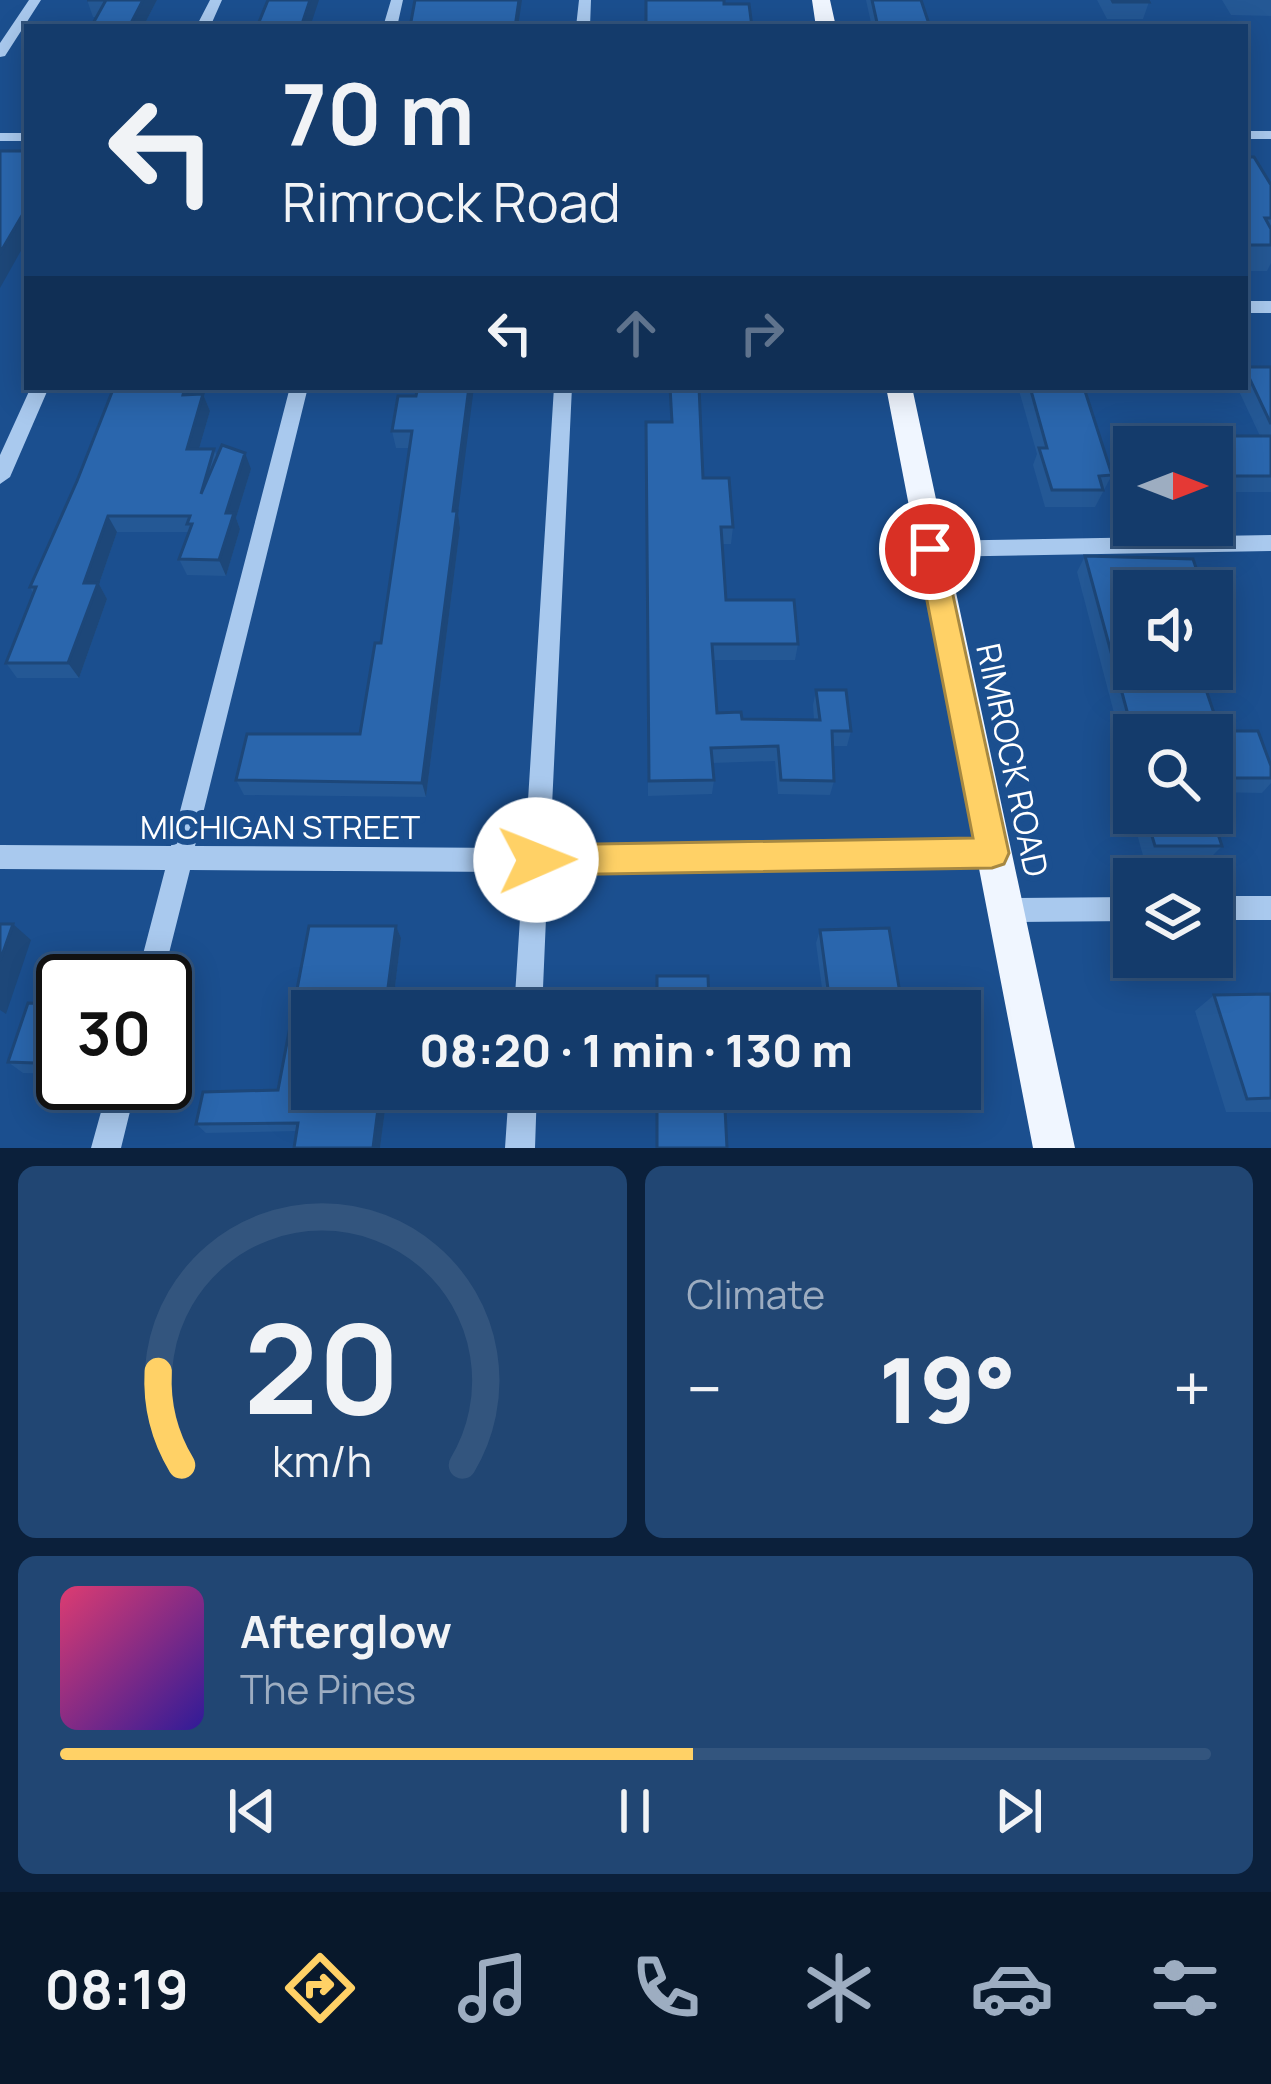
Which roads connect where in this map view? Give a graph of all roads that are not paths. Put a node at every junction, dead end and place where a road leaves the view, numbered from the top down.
1 (35, 0) edge
2 (0, 53) edge
3 (39, 390) edge
4 (298, 390) edge
5 (563, 390) edge
6 (900, 390) edge
7 (0, 477) edge
8 (1271, 543) edge
9 (930, 549) junction
10 (992, 853) junction
11 (0, 857) edge
12 (181, 859) junction
13 (536, 860) junction
14 (1233, 908) edge
15 (1271, 908) edge
16 (1113, 909) edge
17 (1005, 910) junction
18 (156, 954) edge
19 (529, 990) edge
20 (116, 1110) edge
21 (522, 1110) edge
22 (106, 1148) edge
23 (520, 1148) edge
24 (1054, 1148) edge

1 - 2 street
3 - 7 street
4 - 12 street
5 - 13 street
6 - 9 main road, RIMROCK ROAD
8 - 9 street
9 - 10 main road, RIMROCK ROAD
10 - 13 street, MICHIGAN STREET
10 - 17 main road, RIMROCK ROAD
11 - 12 street, MICHIGAN STREET
12 - 13 street, MICHIGAN STREET
12 - 18 street
13 - 19 street
14 - 15 street
16 - 17 street
17 - 24 main road, RIMROCK ROAD
20 - 22 street
21 - 23 street

